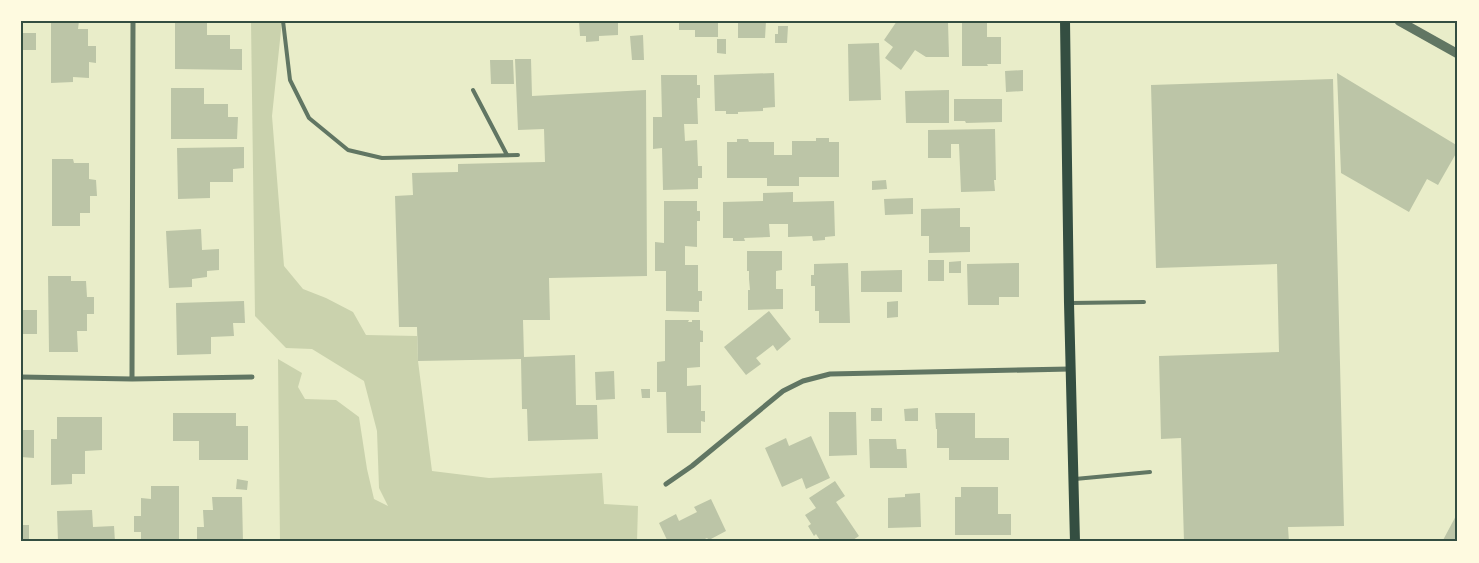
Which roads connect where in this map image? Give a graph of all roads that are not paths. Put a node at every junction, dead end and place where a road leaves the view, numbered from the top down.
1 (133, 21) edge
2 (284, 21) edge
3 (1065, 21) edge
4 (1399, 21) edge
5 (1458, 54) edge
6 (474, 90) dead end
7 (507, 155) junction
8 (518, 155) dead end
9 (1144, 302) dead end
10 (1069, 303) junction
11 (1070, 369) junction
12 (21, 378) edge
13 (252, 378) dead end
14 (132, 379) junction
15 (1150, 472) dead end
16 (1072, 479) junction
17 (666, 484) dead end
18 (1075, 542) edge

1 - 14 street
2 - 7 lane
3 - 10 main road
4 - 5 street
6 - 7 lane
7 - 8 lane
9 - 10 lane
10 - 11 main road
11 - 16 main road
11 - 17 street
12 - 14 street
13 - 14 street
15 - 16 lane
16 - 18 main road

